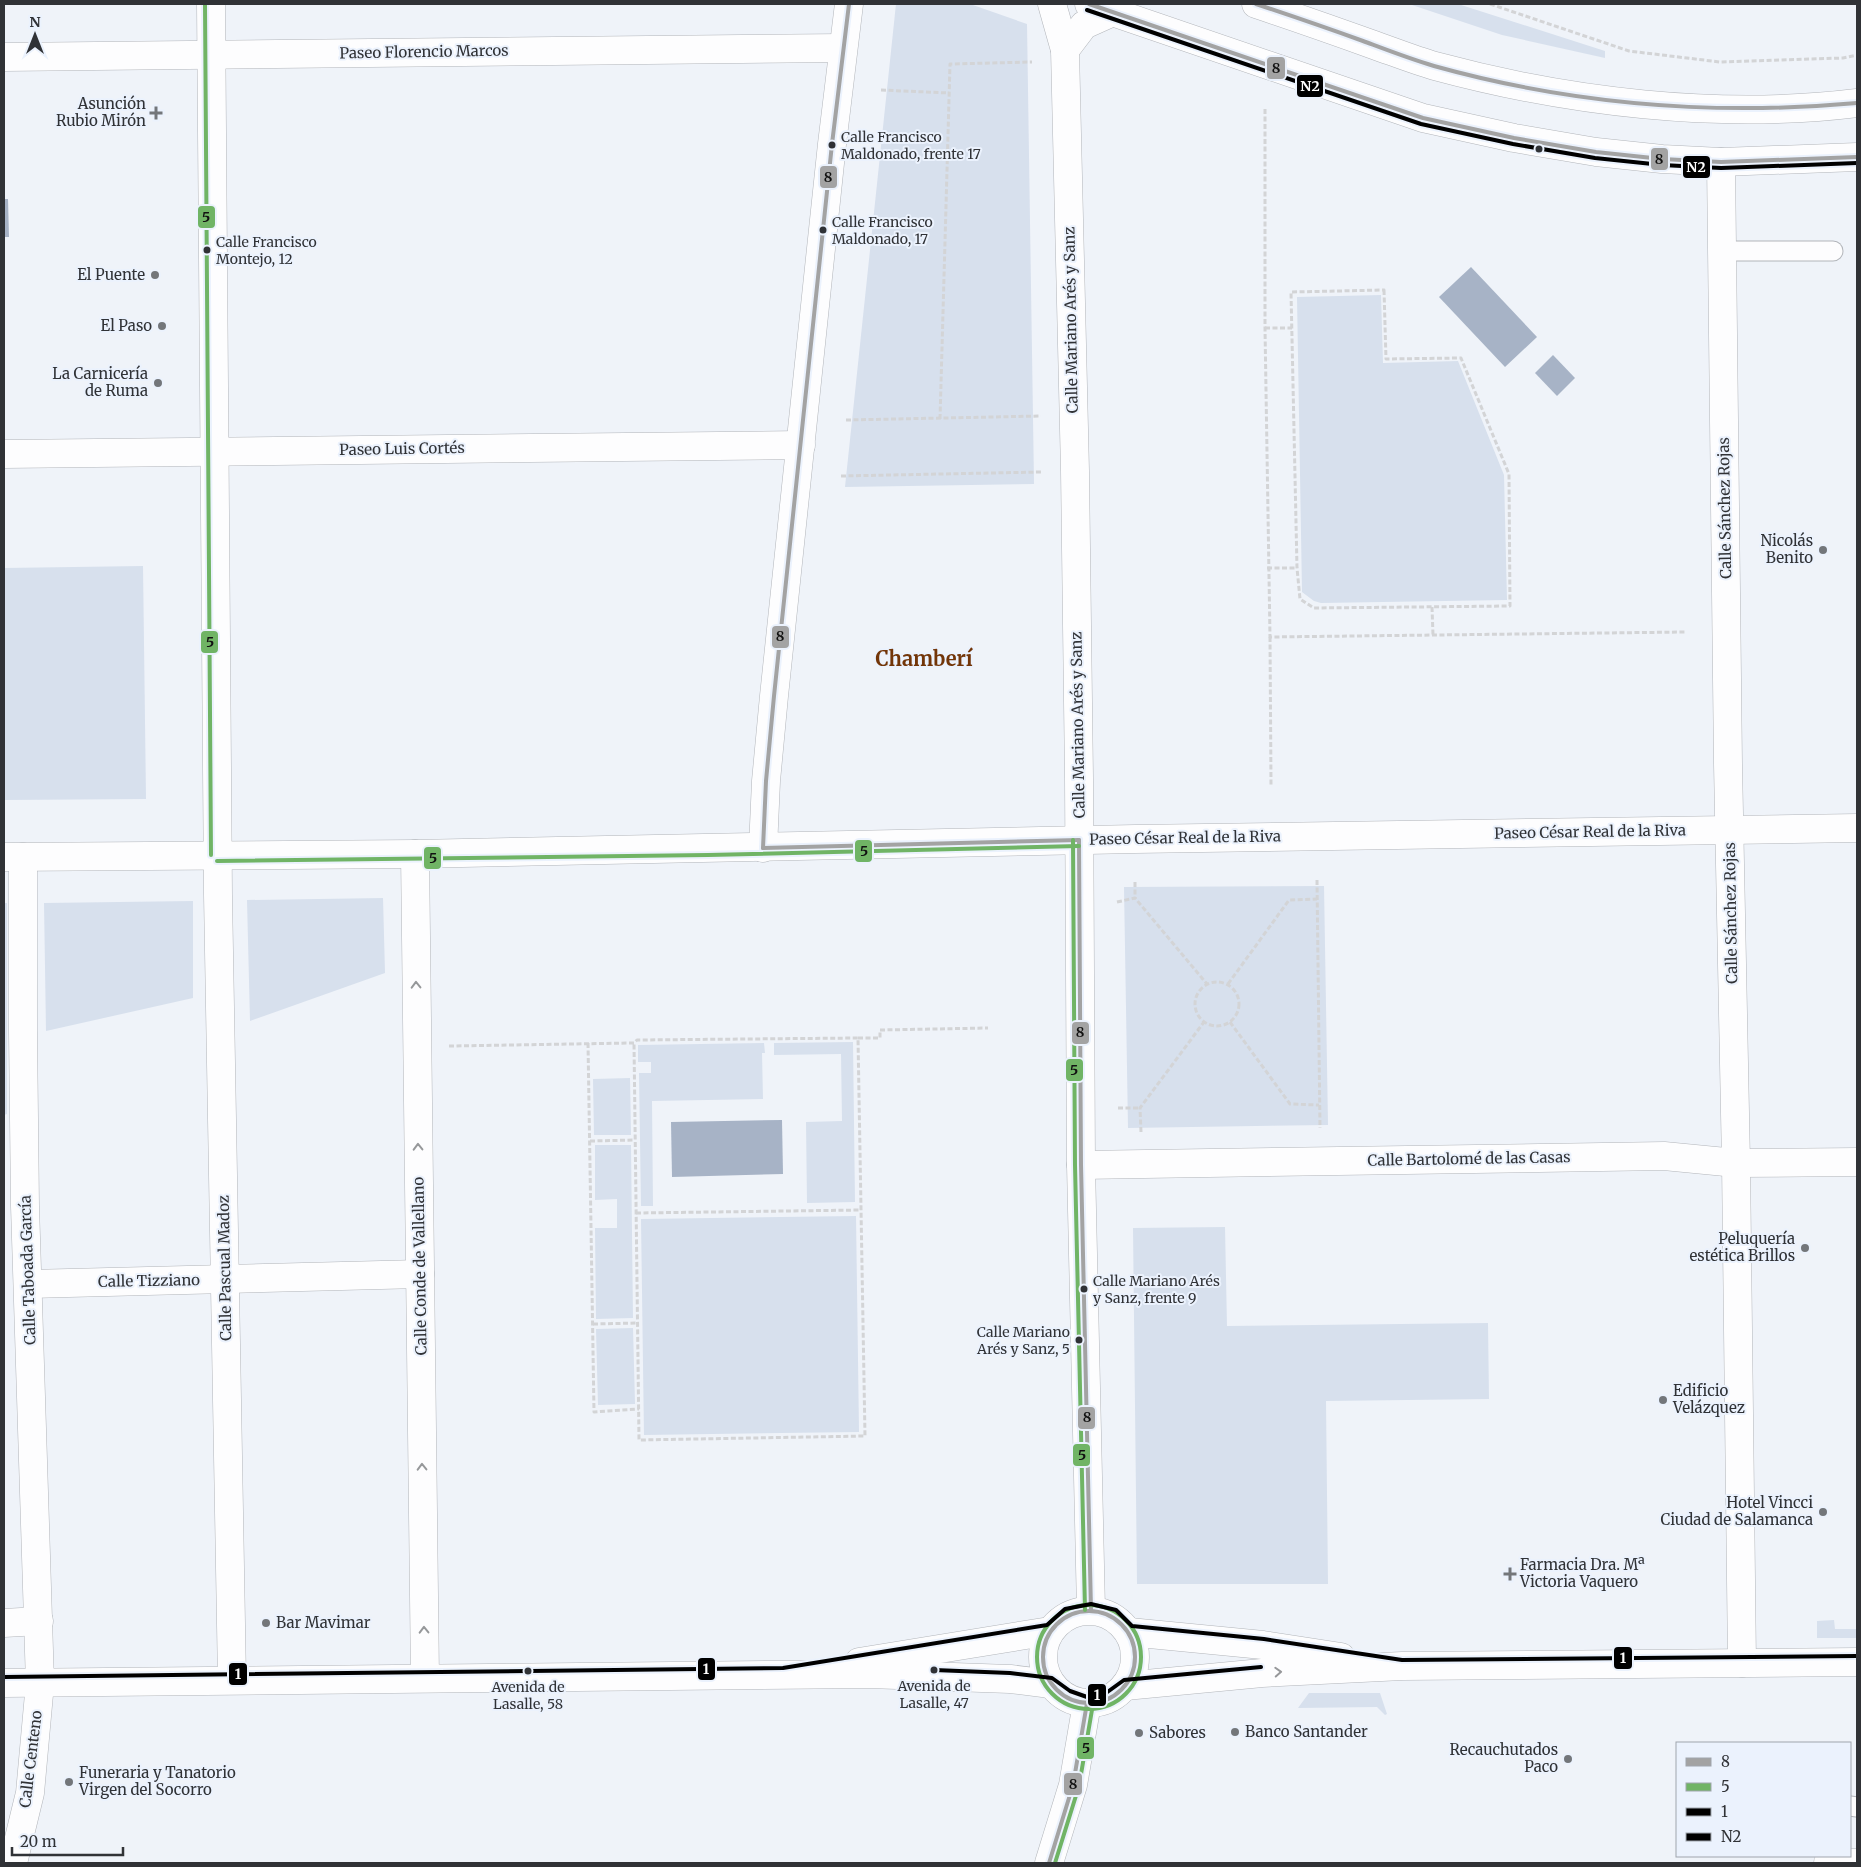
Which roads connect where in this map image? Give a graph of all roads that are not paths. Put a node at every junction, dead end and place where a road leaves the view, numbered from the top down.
1 (211, 4) edge
2 (848, 4) edge
3 (1052, 4) edge
4 (1256, 4) edge
5 (1101, 8) edge
6 (843, 48) junction
7 (1065, 50) junction
8 (211, 54) junction
9 (4, 57) edge
10 (1857, 104) edge
11 (1857, 157) edge
12 (1721, 162) junction
13 (1722, 251) junction
14 (1834, 251) dead end
15 (800, 445) junction
16 (214, 451) junction
17 (4, 454) edge
18 (1857, 828) edge
19 (1729, 830) junction
20 (1079, 840) junction
21 (763, 848) junction
22 (415, 854) junction
23 (217, 855) junction
24 (13, 857) edge
25 (1857, 1162) edge
26 (1736, 1163) junction
27 (1081, 1165) junction
28 (15, 1208) edge
29 (420, 1274) junction
30 (225, 1279) junction
31 (29, 1284) junction
32 (1091, 1610) junction
33 (38, 1621) junction
34 (4, 1623) edge
35 (1050, 1631) junction
36 (1129, 1632) junction
37 (1857, 1662) edge
38 (1742, 1663) junction
39 (1402, 1666) junction
40 (784, 1674) junction
41 (425, 1678) junction
42 (232, 1680) junction
43 (4, 1683) edge
44 (40, 1683) junction
45 (1051, 1684) junction
46 (1126, 1686) junction
47 (1087, 1703) junction
48 (13, 1863) edge
49 (1049, 1863) edge
50 (1828, 1863) edge
51 (1857, 1863) edge

1 - 8 main road, Calle Pascual Madoz
2 - 6 main road
3 - 7 main road, Calle Mariano Arés y Sanz
4 - 10 main road
5 - 7 main road
5 - 12 main road
6 - 8 main road, Paseo Florencio Marcos
6 - 15 main road
7 - 20 main road, Calle Mariano Arés y Sanz
8 - 9 main road, Paseo Florencio Marcos
8 - 16 main road, Calle Pascual Madoz
11 - 12 main road
12 - 13 main road, Calle Sánchez Rojas
13 - 14 lane
13 - 19 main road, Calle Sánchez Rojas
15 - 16 main road, Paseo Luis Cortés
15 - 21 main road
16 - 17 main road, Paseo Luis Cortés
16 - 23 main road, Calle Pascual Madoz
18 - 19 main road, Paseo César Real de la Riva
19 - 20 main road, Paseo César Real de la Riva
19 - 26 main road, Calle Sánchez Rojas
20 - 21 main road, Paseo César Real de la Riva
20 - 27 main road, Calle Mariano Arés y Sanz
21 - 22 main road, Paseo César Real de la Riva
22 - 23 main road, Paseo César Real de la Riva
29 -> 22 main road, Calle Conde de Vallellano
23 - 24 main road, Paseo César Real de la Riva
23 - 30 main road, Calle Pascual Madoz
24 - 28 main road, Calle Taboada García
25 - 26 main road, Calle Bartolomé de las Casas
26 - 27 main road, Calle Bartolomé de las Casas
26 - 38 main road, Calle Sánchez Rojas
27 - 32 main road, Calle Mariano Arés y Sanz
28 - 31 main road, Calle Taboada García
29 - 30 main road, Calle Tizziano
41 -> 29 main road, Calle Conde de Vallellano
30 - 31 main road, Calle Tizziano
30 - 42 main road, Calle Pascual Madoz
31 - 33 main road, Calle Taboada García
32 - 35 main road
32 - 36 main road
33 - 34 main road
33 - 44 main road, Calle Taboada García
35 - 40 main road
35 - 45 main road
36 - 39 main road
36 - 46 main road
37 - 38 main road
38 - 39 main road
46 -> 39 main road
40 - 41 main road
40 - 45 main road
41 - 42 main road
42 - 44 main road
43 - 44 main road
44 - 48 main road, Calle Centeno
45 - 47 main road
46 - 47 main road
47 - 49 main road
50 - 51 main road

